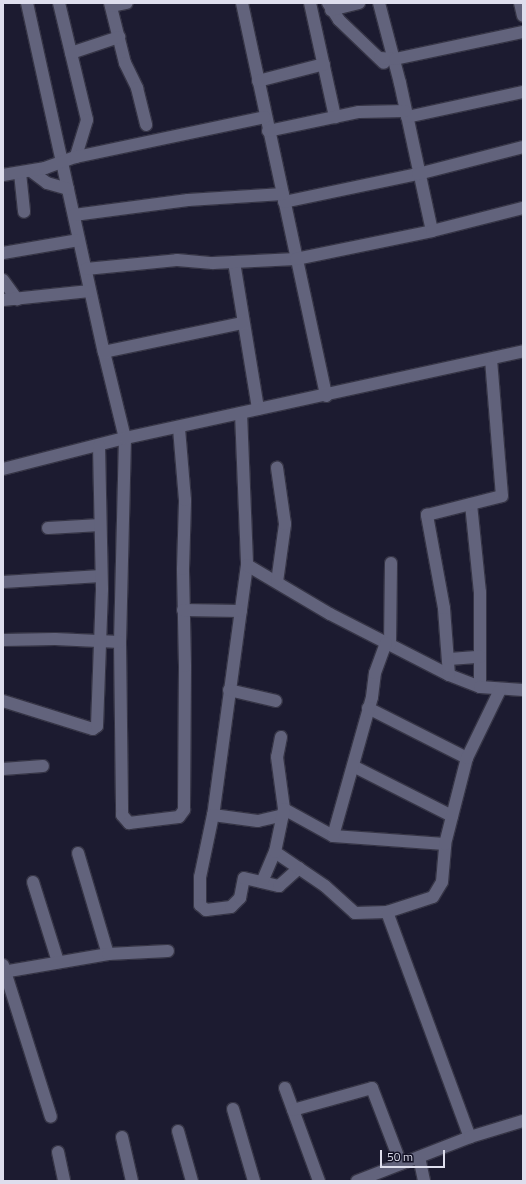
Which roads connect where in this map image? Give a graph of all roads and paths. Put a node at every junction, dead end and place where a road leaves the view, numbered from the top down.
1 (27, 3) edge
2 (59, 3) edge
3 (127, 3) edge
4 (242, 3) edge
5 (359, 3) edge
6 (379, 3) edge
7 (520, 3) edge
8 (111, 5) edge
9 (312, 5) edge
10 (330, 7) edge
11 (523, 16) edge
12 (523, 32) edge
13 (119, 38) junction
14 (72, 53) junction
15 (380, 58) junction
16 (395, 59) junction
17 (324, 64) junction
18 (258, 81) junction
19 (400, 83) junction
20 (523, 92) edge
21 (406, 114) junction
22 (265, 117) junction
23 (335, 117) junction
24 (146, 125) dead end
25 (268, 131) junction
26 (523, 147) edge
27 (76, 157) junction
28 (62, 163) junction
29 (26, 172) junction
30 (418, 174) junction
31 (3, 175) edge
32 (68, 189) junction
33 (284, 198) junction
34 (523, 208) edge
35 (24, 212) dead end
36 (74, 215) junction
37 (432, 231) junction
38 (79, 240) junction
39 (4, 256) edge
40 (296, 259) junction
41 (234, 262) junction
42 (86, 269) junction
43 (3, 280) edge
44 (90, 291) junction
45 (17, 299) junction
46 (3, 300) edge
47 (243, 323) junction
48 (523, 351) edge
49 (104, 352) junction
50 (491, 358) junction
51 (326, 396) junction
52 (258, 409) junction
53 (241, 413) junction
54 (179, 428) junction
55 (126, 438) junction
56 (99, 446) junction
57 (277, 468) dead end
58 (3, 469) edge
59 (471, 504) junction
60 (100, 524) junction
61 (48, 528) dead end
62 (391, 562) dead end
63 (248, 565) junction
64 (101, 576) junction
65 (3, 582) edge
66 (277, 582) junction
67 (121, 587) junction
68 (102, 589) junction
69 (183, 610) junction
70 (241, 611) junction
71 (3, 640) edge
72 (100, 641) junction
73 (120, 642) junction
74 (388, 644) junction
75 (480, 657) junction
76 (449, 659) junction
77 (449, 675) junction
78 (480, 687) junction
79 (229, 690) junction
80 (500, 690) junction
81 (523, 690) edge
82 (276, 700) dead end
83 (3, 701) edge
84 (368, 708) junction
85 (281, 737) dead end
86 (467, 758) junction
87 (43, 766) dead end
88 (353, 766) junction
89 (3, 769) edge
90 (284, 812) junction
91 (213, 815) junction
92 (452, 816) junction
93 (333, 836) junction
94 (445, 844) junction
95 (275, 852) junction
96 (78, 854) dead end
97 (299, 868) junction
98 (33, 882) dead end
99 (262, 882) junction
100 (387, 912) junction
101 (168, 951) dead end
102 (108, 954) junction
103 (58, 962) junction
104 (4, 969) edge
105 (285, 1088) dead end
106 (233, 1109) dead end
107 (293, 1110) junction
108 (51, 1117) dead end
109 (523, 1121) edge
110 (178, 1131) dead end
111 (122, 1137) dead end
112 (470, 1137) junction
113 (58, 1152) dead end
114 (419, 1157) junction
115 (401, 1164) junction
116 (64, 1181) edge
117 (132, 1181) edge
118 (192, 1181) edge
119 (254, 1181) edge
120 (319, 1181) edge
121 (357, 1181) edge
122 (424, 1181) edge

1 - 28 street
2 - 14 street
3 - 8 street
4 - 18 street
5 - 10 street
6 - 16 street
7 - 11 street
8 - 13 street
9 - 17 street
10 - 15 street
12 - 16 street
13 - 14 street
13 - 24 street
14 - 27 street
15 - 16 street
15 - 19 street
16 - 19 street
17 - 18 street
17 - 23 street
18 - 22 street
19 - 21 street
20 - 21 street
21 - 23 street
21 - 30 street
22 - 25 street
22 - 27 street
23 - 25 street
25 - 33 street
26 - 30 street
27 - 28 street
28 - 29 street
28 - 32 street
29 - 31 street
29 - 32 street
29 - 35 street
30 - 33 street
30 - 37 street
32 - 36 street
33 - 36 street
33 - 40 street
34 - 37 street
36 - 38 street
37 - 40 street
38 - 39 street
38 - 42 street
40 - 41 street
40 - 51 street
41 - 42 street
41 - 47 street
42 - 44 street
43 - 45 street
44 - 45 street
44 - 49 street
45 - 46 street
47 - 49 street
47 - 52 street
48 - 50 street
49 - 55 street
50 - 51 street
50 - 59 street
51 - 52 street
52 - 53 street
53 - 54 street
53 - 63 street
54 - 55 street
54 - 69 street
55 - 56 street
55 - 67 street
56 - 58 street
56 - 60 street
57 - 66 street
59 - 75 street
59 - 76 street
60 - 61 street
60 - 64 street
62 - 74 street
63 - 66 street
63 - 70 street
64 - 65 street
64 - 68 street
66 - 74 street
67 - 68 street
67 - 73 street
68 - 72 street
69 - 70 street
69 - 73 street
70 - 79 street
71 - 72 street
72 - 73 street
72 - 83 street
74 - 77 street
74 - 84 street
75 - 76 street
75 - 78 street
76 - 77 street
77 - 78 street
78 - 80 street
79 - 82 street
79 - 91 street
80 - 81 street
80 - 86 street
84 - 86 street
84 - 88 street
85 - 90 street
86 - 92 street
87 - 89 street
88 - 92 street
88 - 93 street
90 - 91 street
90 - 93 street
90 - 95 street
91 - 99 street
92 - 94 street
93 - 94 street
94 - 100 street
95 - 97 street
95 - 99 street
96 - 102 street
97 - 99 street
97 - 100 street
98 - 103 street
100 - 112 street
101 - 102 street
102 - 103 street
103 - 104 street
104 - 108 street
105 - 107 street
106 - 119 street
107 - 115 street
107 - 120 street
109 - 112 street
110 - 118 street
111 - 117 street
112 - 114 street
113 - 116 street
114 - 115 street
114 - 122 street
115 - 121 street

